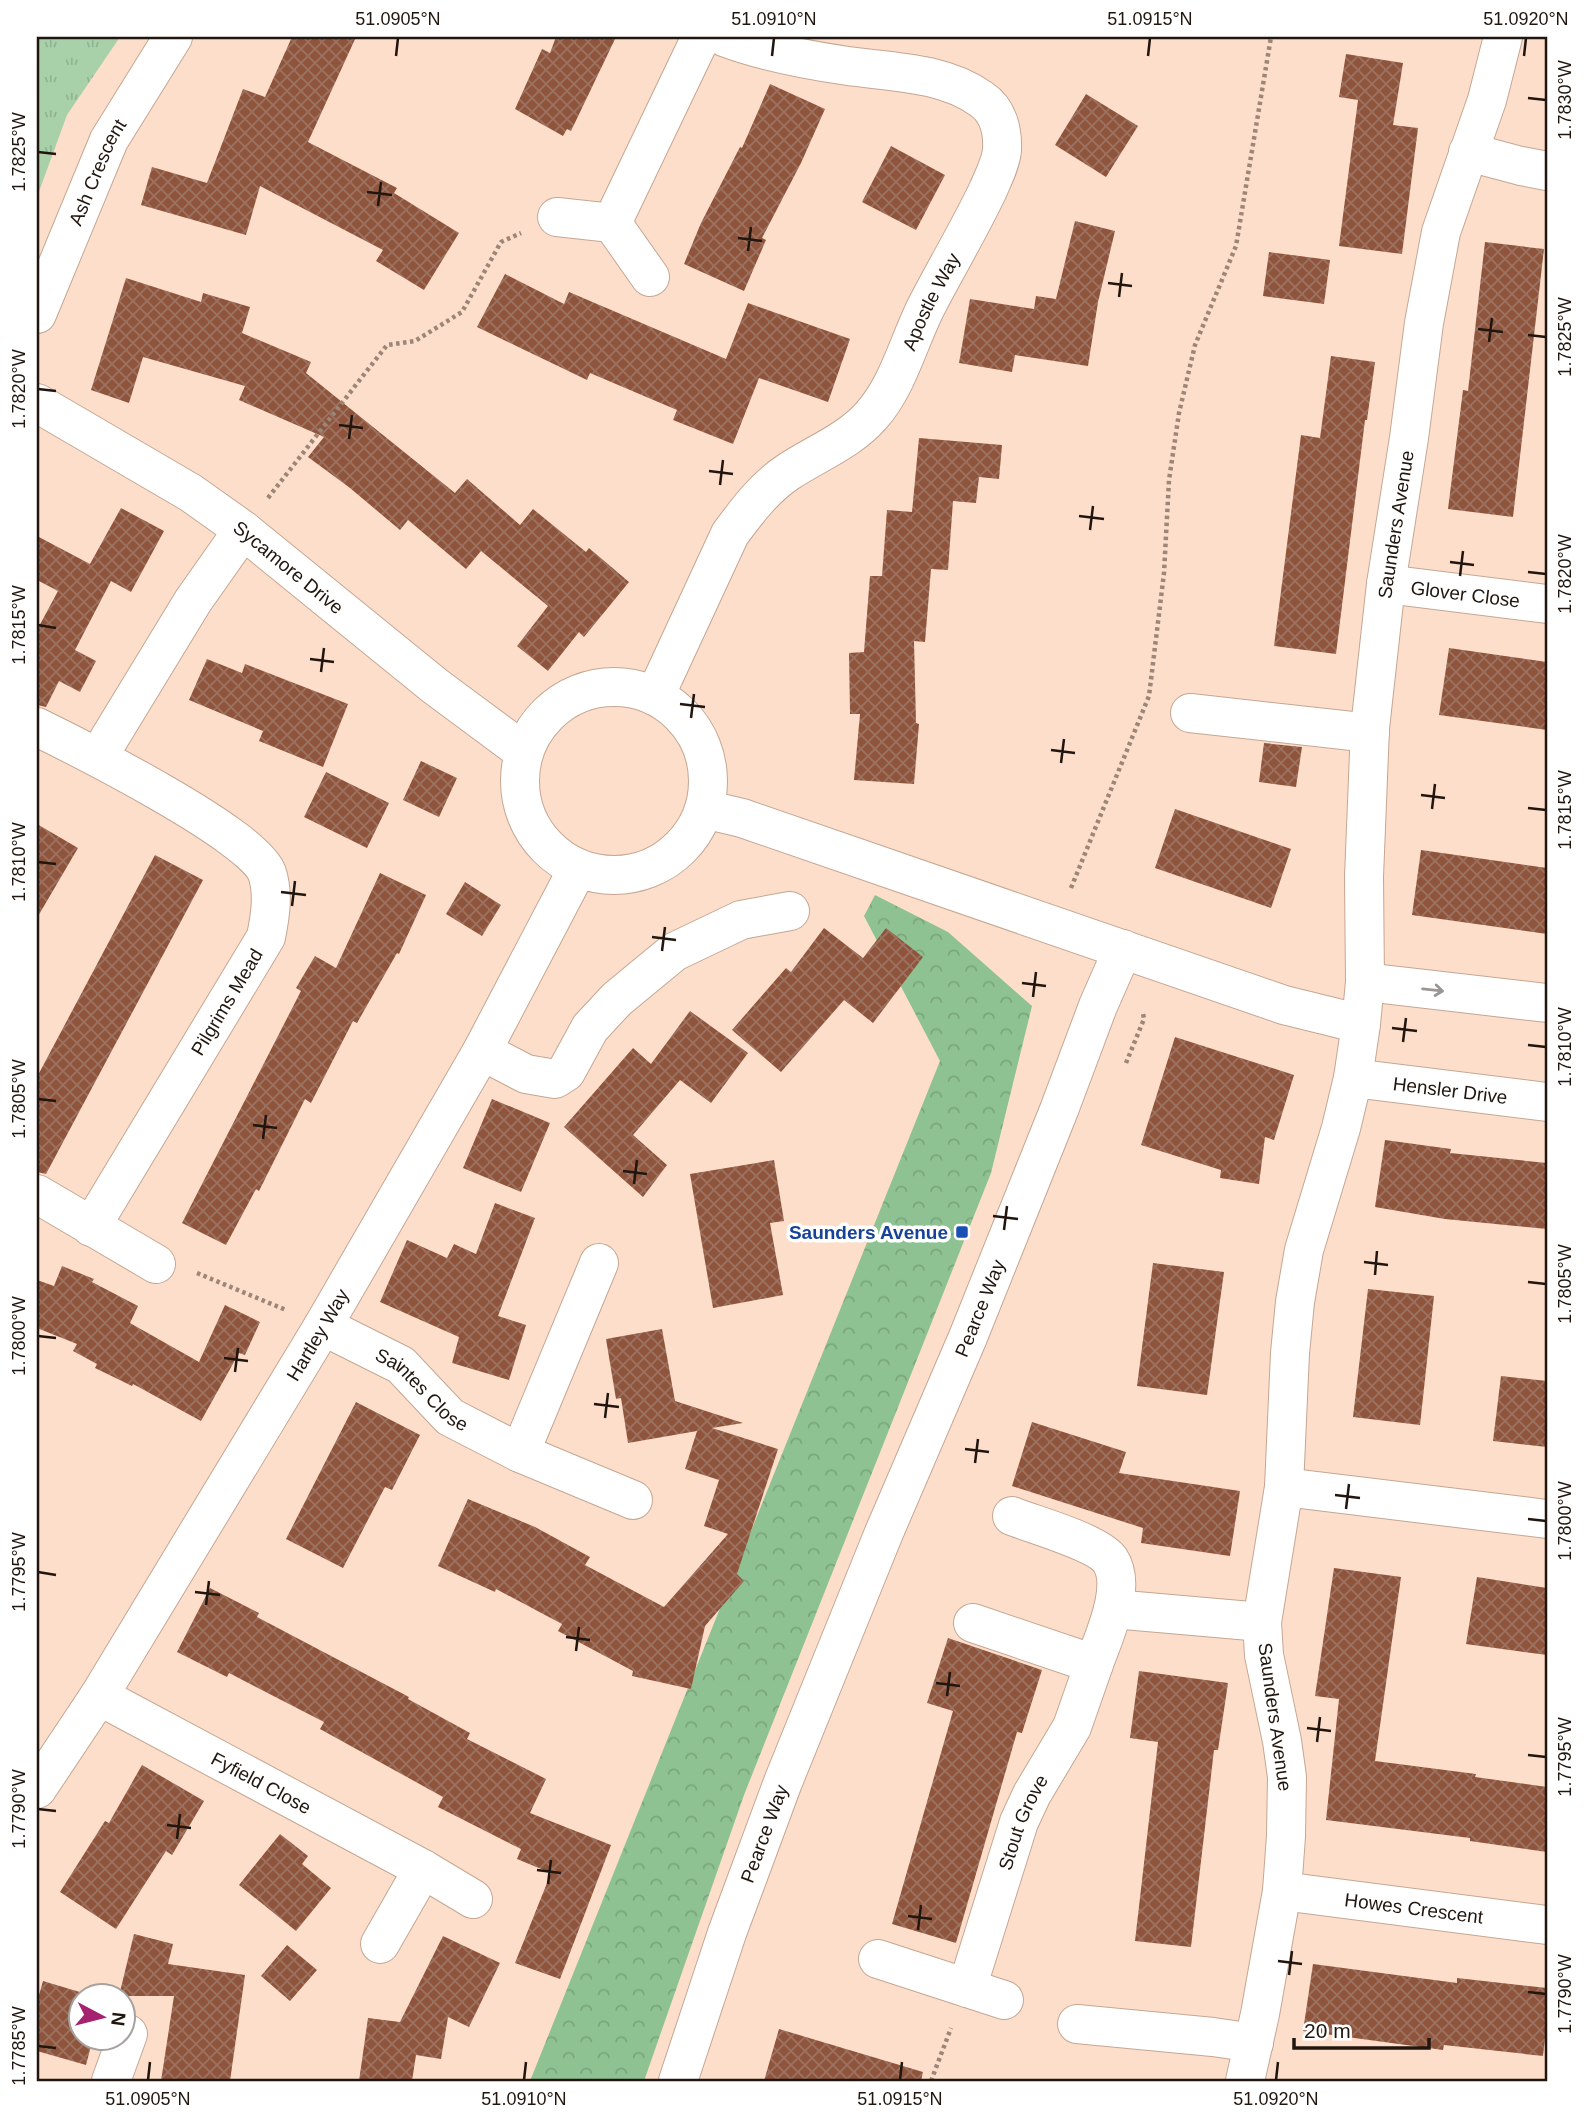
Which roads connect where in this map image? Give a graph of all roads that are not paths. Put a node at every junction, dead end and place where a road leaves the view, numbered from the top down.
1 (173, 37) edge
2 (701, 37) edge
3 (724, 37) edge
4 (1503, 37) edge
5 (1468, 152) junction
6 (1547, 171) edge
7 (557, 217) road end
8 (612, 223) junction
9 (650, 277) dead end
10 (37, 314) edge
11 (37, 403) edge
12 (243, 530) junction
13 (1386, 584) junction
14 (1547, 604) edge
15 (655, 696) junction
16 (1190, 713) dead end
17 (37, 727) edge
18 (1370, 733) junction
19 (524, 752) junction
20 (98, 757) junction
21 (704, 809) junction
22 (578, 868) junction
23 (790, 911) dead end
24 (1123, 949) junction
25 (1365, 982) junction
26 (1547, 1003) edge
27 (1361, 1024) junction
28 (482, 1051) junction
29 (1353, 1078) junction
30 (1547, 1102) edge
31 (37, 1194) edge
32 (91, 1227) junction
33 (599, 1263) dead end
34 (156, 1264) road end
35 (323, 1326) junction
36 (520, 1452) junction
37 (1284, 1487) junction
38 (632, 1500) dead end
39 (1012, 1516) dead end
40 (1547, 1519) edge
41 (1113, 1609) junction
42 (1262, 1622) junction
43 (973, 1623) dead end
44 (1094, 1664) junction
45 (99, 1696) junction
46 (37, 1788) edge
47 (423, 1869) junction
48 (1282, 1891) junction
49 (473, 1899) dead end
50 (1547, 1925) edge
51 (380, 1944) dead end
52 (878, 1959) dead end
53 (967, 1988) junction
54 (1004, 2000) dead end
55 (1077, 2024) dead end
56 (1254, 2043) junction
57 (121, 2052) edge
58 (111, 2081) edge
59 (678, 2081) edge
60 (1245, 2081) edge

1 - 10 street, Ash Crescent
2 - 8 street
3 - 15 street, Apostle Way
4 - 5 street, Saunders Avenue
5 - 6 street
5 - 13 street, Saunders Avenue
7 - 8 street
8 - 9 street
11 - 12 street, Sycamore Drive
12 - 19 street, Sycamore Drive
12 - 20 street
13 - 14 street, Glover Close
13 - 18 street, Saunders Avenue
15 - 19 street
15 - 21 street
16 - 18 street
17 - 20 street, Pilgrims Mead
18 - 25 street, Saunders Avenue
19 - 22 street
20 - 32 street, Pilgrims Mead
21 - 22 street
21 - 24 street
22 - 28 street, Hartley Way
23 - 28 street
24 - 27 street
24 - 59 street, Pearce Way
25 -> 26 street
25 - 27 street, Saunders Avenue
27 - 29 street, Saunders Avenue
28 - 35 street, Hartley Way
29 - 30 street, Hensler Drive
29 - 37 street, Saunders Avenue
31 - 32 street
32 - 34 street
33 - 36 street
35 - 36 street, Saintes Close
35 - 45 street, Hartley Way
36 - 38 street, Saintes Close
37 - 40 street
37 - 42 street, Saunders Avenue
39 - 41 street, Stout Grove
41 - 42 street
41 - 44 street, Stout Grove
42 - 48 street, Saunders Avenue
43 - 44 street
44 - 53 street, Stout Grove
45 - 46 street, Hartley Way
45 - 47 street, Fyfield Close
47 - 49 street, Fyfield Close
47 - 51 street
48 - 50 street, Howes Crescent
48 - 56 street, Saunders Avenue
52 - 53 street
53 - 54 street
55 - 56 street
56 - 60 street, Saunders Avenue
57 - 58 street

